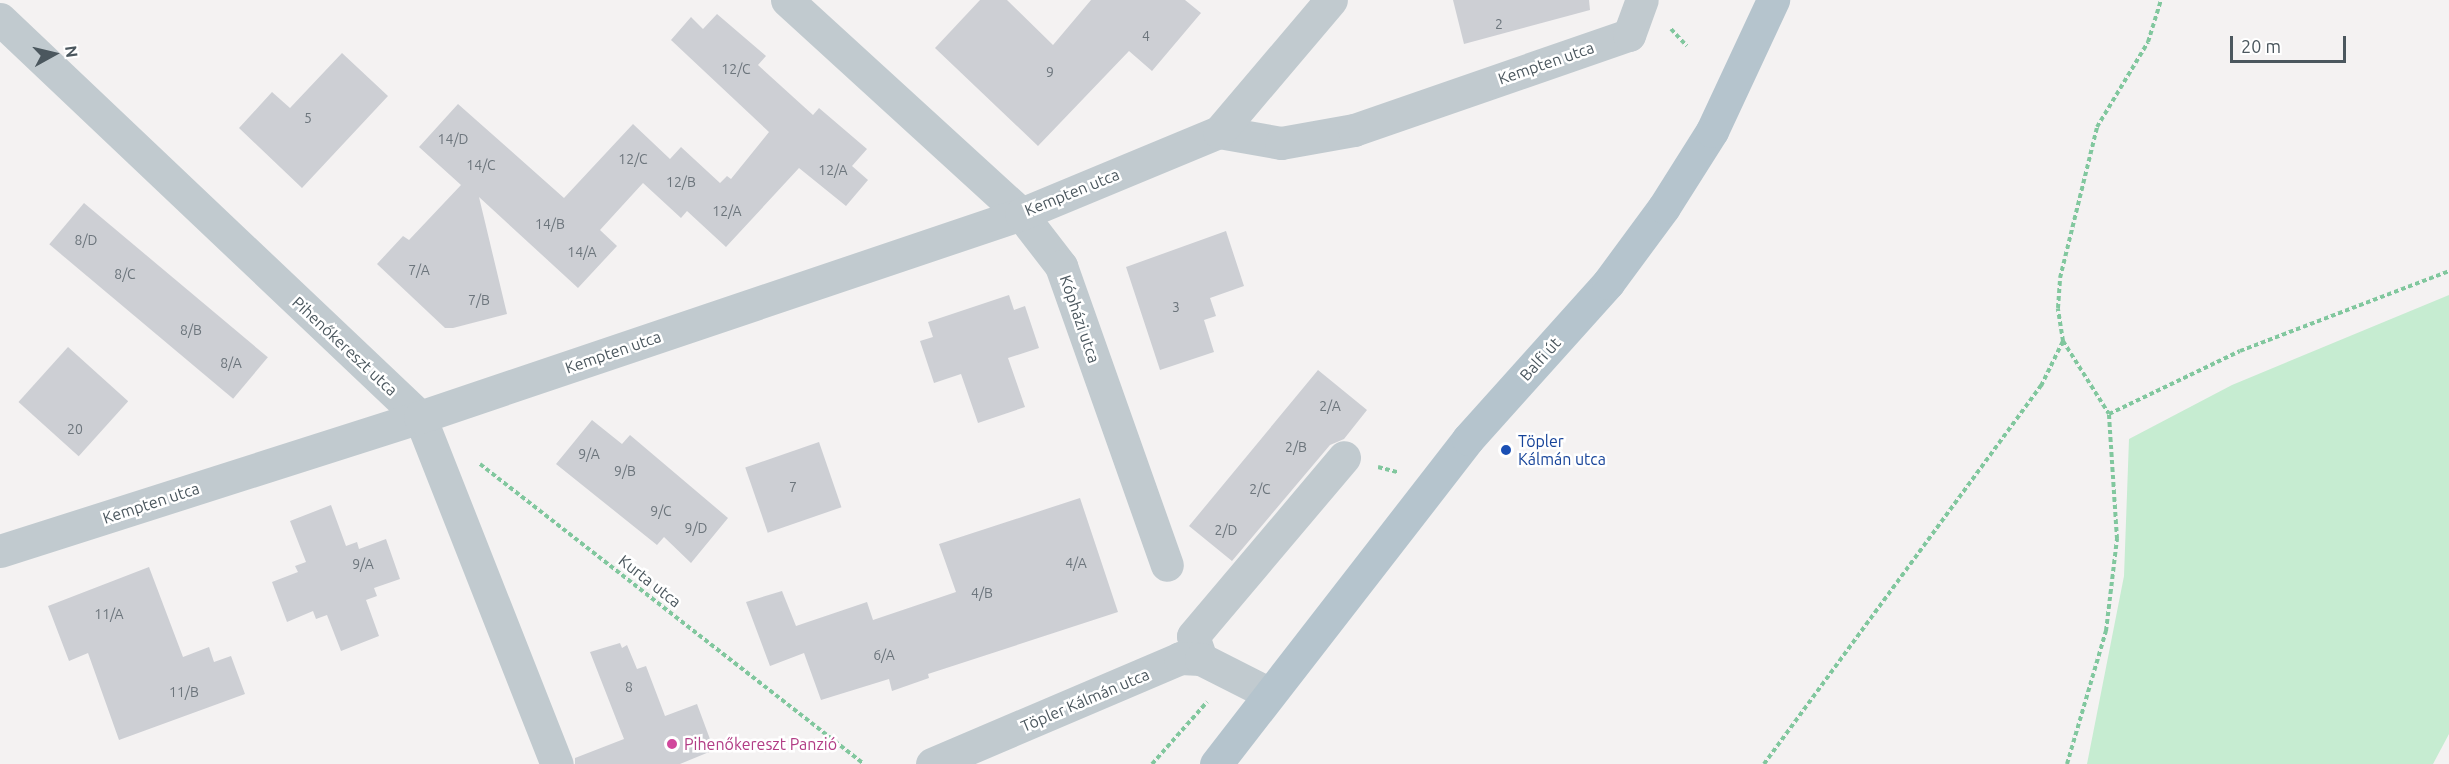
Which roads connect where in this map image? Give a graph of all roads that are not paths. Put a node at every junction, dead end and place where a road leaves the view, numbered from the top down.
1 (787, 0) edge
2 (1331, 0) edge
3 (1642, 0) edge
4 (1773, 0) edge
5 (0, 19) edge
6 (1219, 132) junction
7 (1021, 214) junction
8 (420, 417) junction
9 (1344, 457) dead end
10 (0, 551) edge
11 (1167, 565) dead end
12 (1197, 647) junction
13 (1270, 694) junction
14 (557, 764) edge
15 (932, 764) edge
16 (1216, 764) edge

1 - 7 street, Kópházi utca
2 - 6 street, Kempten utca
3 - 6 street, Kempten utca
4 - 13 main road, Balfi út
5 - 8 street, Pihenőkereszt utca
6 - 7 street, Kempten utca
7 - 8 street, Kempten utca
7 - 11 street, Kópházi utca
8 - 10 street, Kempten utca
8 - 14 street, Pihenőkereszt utca
9 - 12 street
12 - 13 street
12 - 15 street, Töpler Kálmán utca
13 - 16 main road, Balfi út

